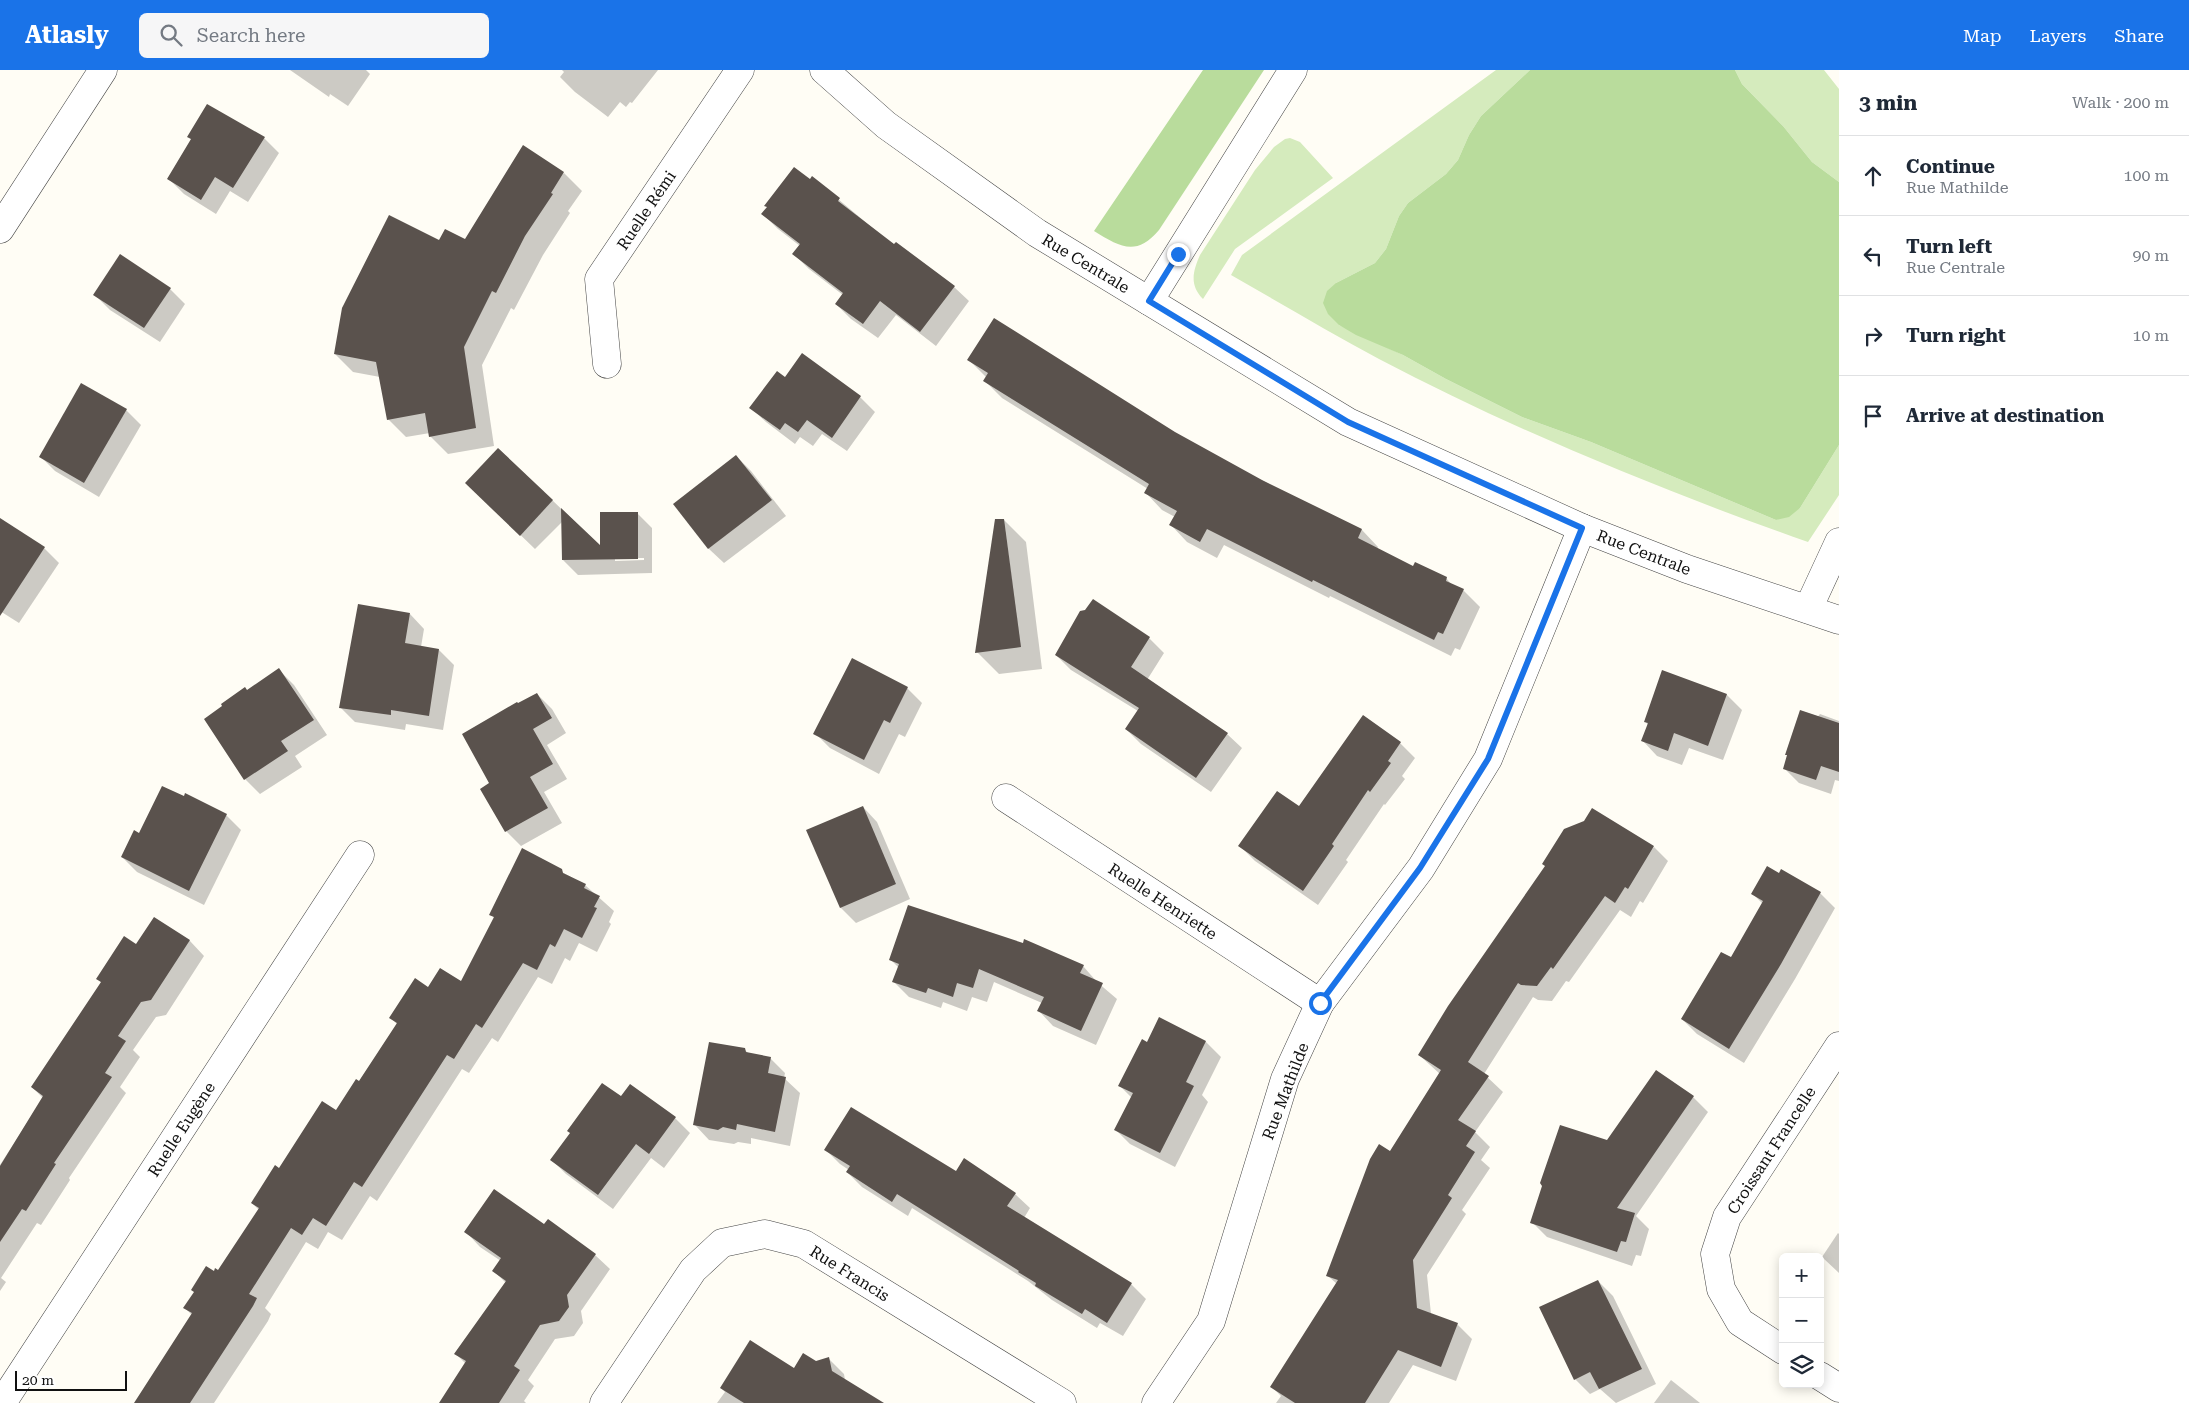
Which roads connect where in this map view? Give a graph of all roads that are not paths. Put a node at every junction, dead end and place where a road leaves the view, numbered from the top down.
1 (103, 70) edge
2 (740, 70) edge
3 (824, 70) edge
4 (1293, 70) edge
5 (0, 230) edge
6 (1149, 301) junction
7 (607, 364) dead end
8 (1582, 528) junction
9 (1839, 542) edge
10 (1808, 609) junction
11 (1839, 620) edge
12 (1006, 798) dead end
13 (360, 855) dead end
14 (1320, 1003) junction
15 (1839, 1046) edge
16 (1779, 1347) edge
17 (1824, 1379) edge
18 (1839, 1388) edge
19 (2, 1403) edge
20 (604, 1403) edge
21 (1062, 1403) edge
22 (1156, 1403) edge

1 - 5 street
2 - 7 street, Ruelle Rémi
3 - 6 street, Rue Centrale
4 - 6 street
6 - 8 street, Rue Centrale
8 - 10 street, Rue Centrale
8 - 14 street, Rue Mathilde
9 - 10 street
10 - 11 street, Rue Centrale
12 - 14 street, Ruelle Henriette
13 - 19 street, Ruelle Eugène
14 - 22 street, Rue Mathilde
15 - 16 street, Croissant Francelle
17 - 18 street
20 - 21 street, Rue Francis

